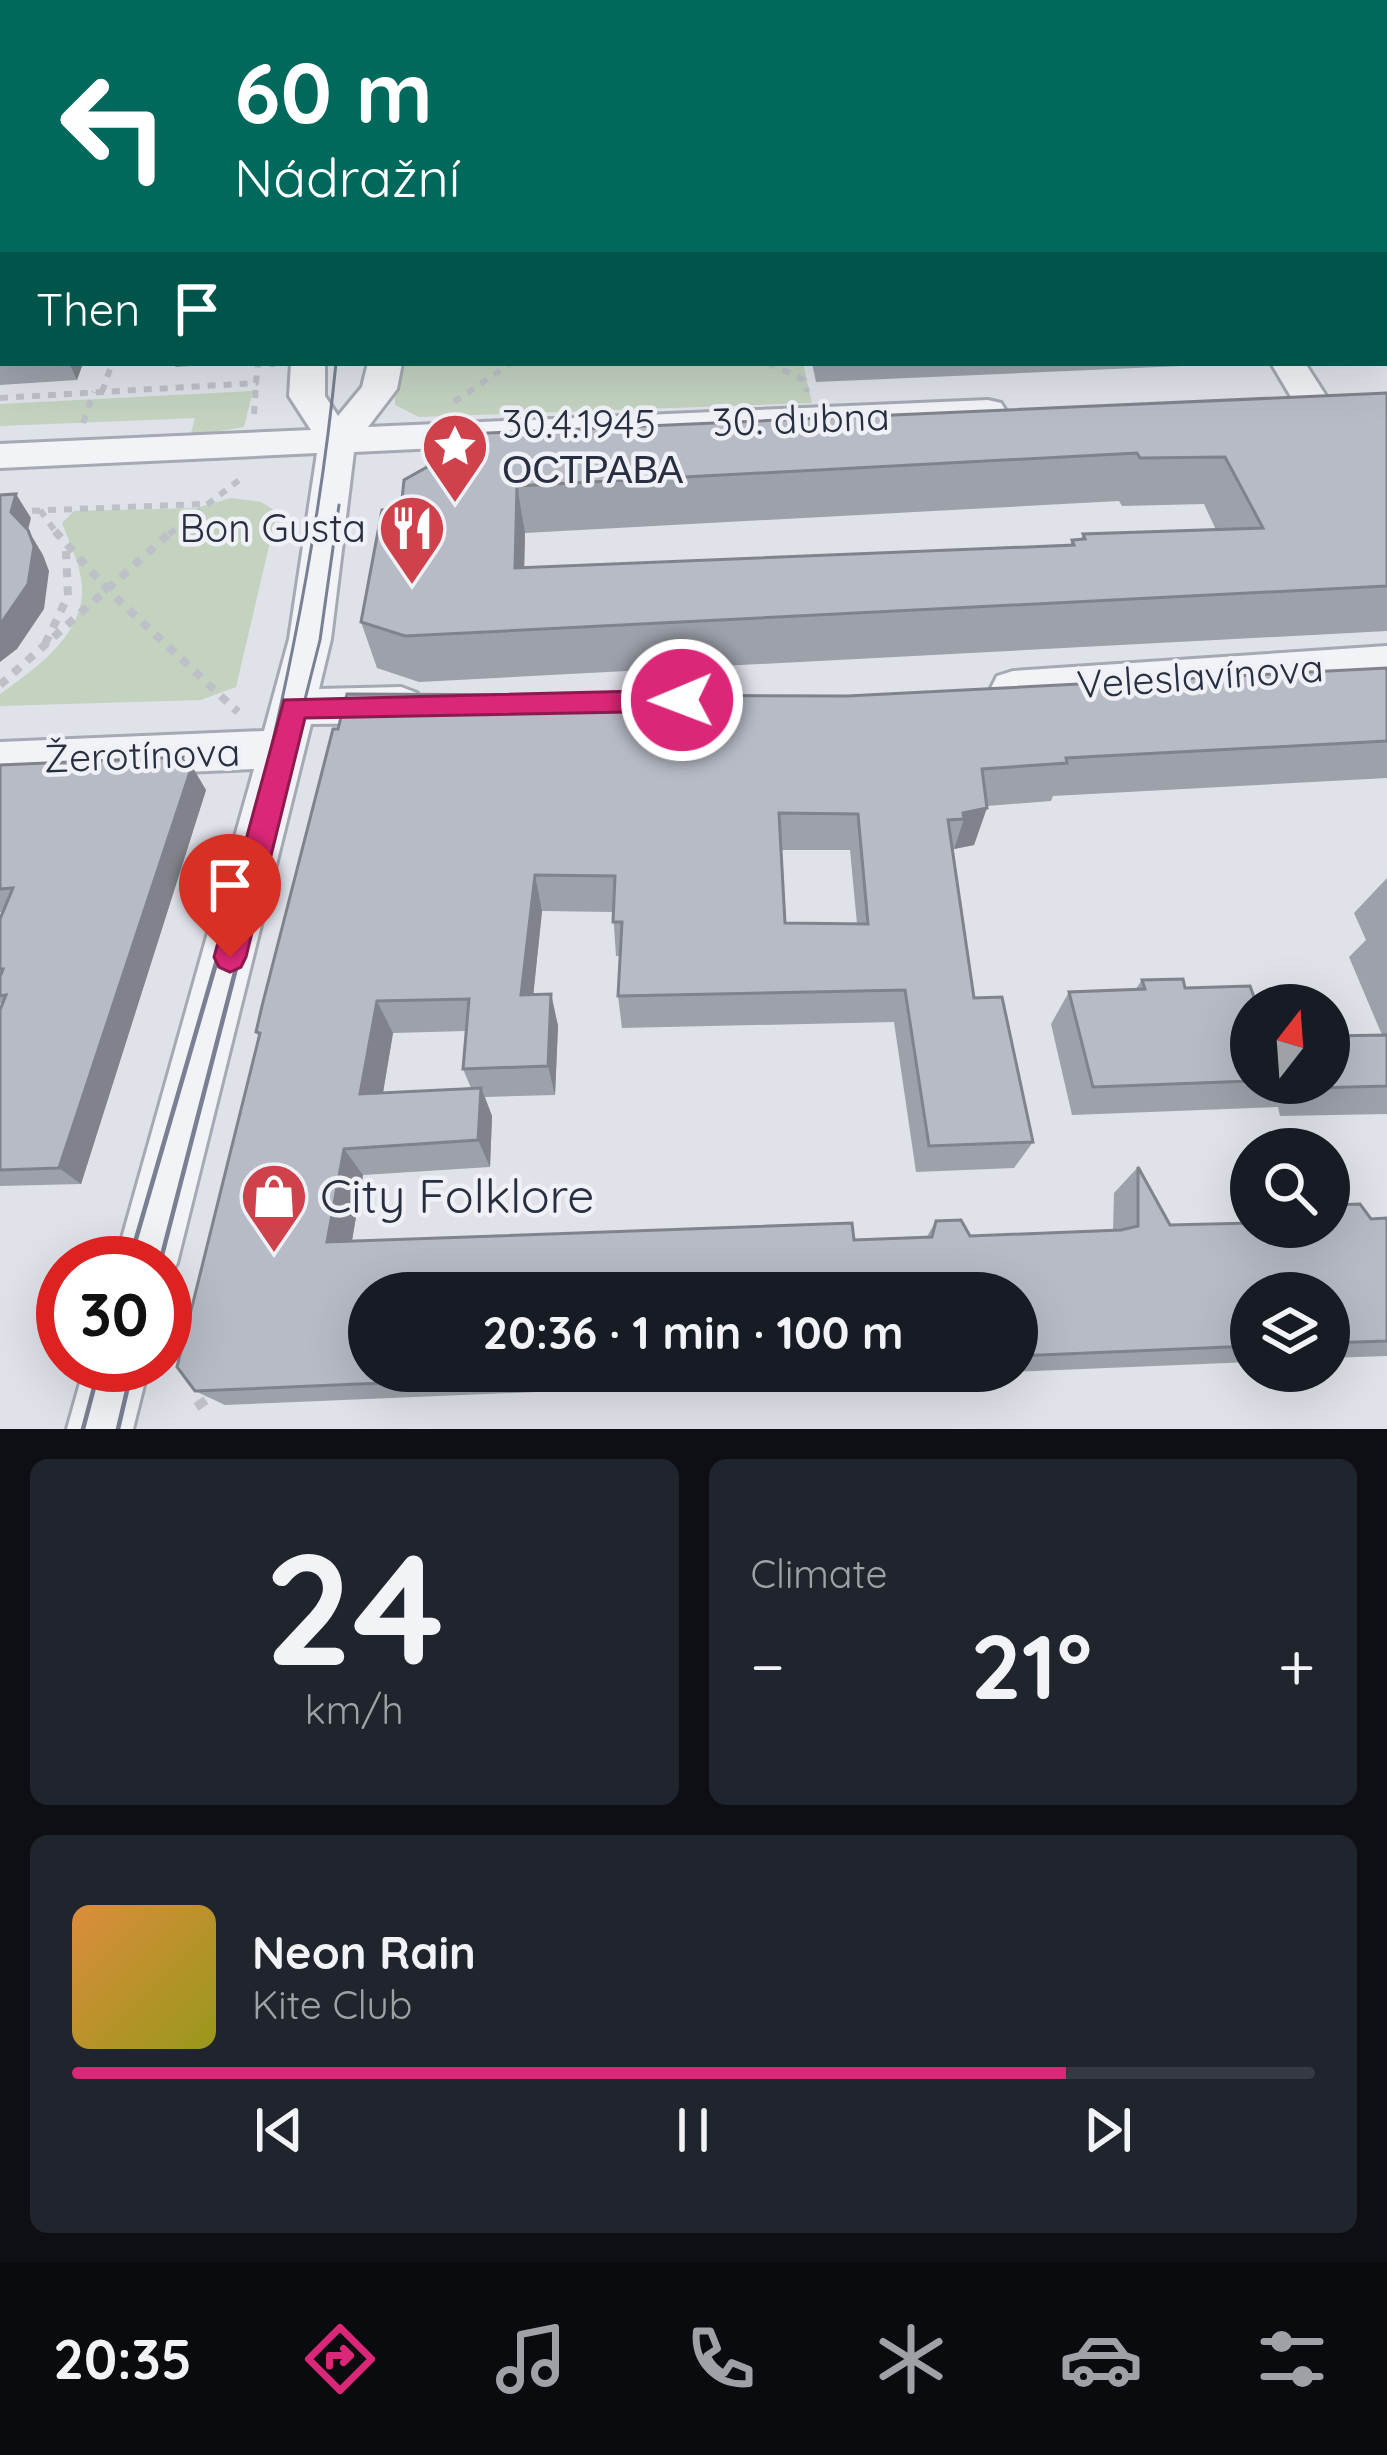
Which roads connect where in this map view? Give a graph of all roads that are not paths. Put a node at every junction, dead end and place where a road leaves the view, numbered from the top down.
1 (308, 366) edge
2 (384, 366) edge
3 (1291, 366) edge
4 (1262, 401) edge
5 (1025, 410) edge
6 (337, 442) junction
7 (0, 456) edge
8 (1387, 663) edge
9 (964, 691) edge
10 (446, 705) edge
11 (288, 728) junction
12 (0, 761) edge
13 (153, 1236) edge
14 (110, 1392) edge
15 (100, 1429) edge

1 - 6 street
2 - 6 street
3 - 4 street
5 - 6 street, 30. dubna
6 - 7 street, 30. dubna
6 - 11 street
8 - 9 street, Veleslavínova
10 - 11 street
11 - 12 street, Žerotínova
11 - 13 street
14 - 15 street

